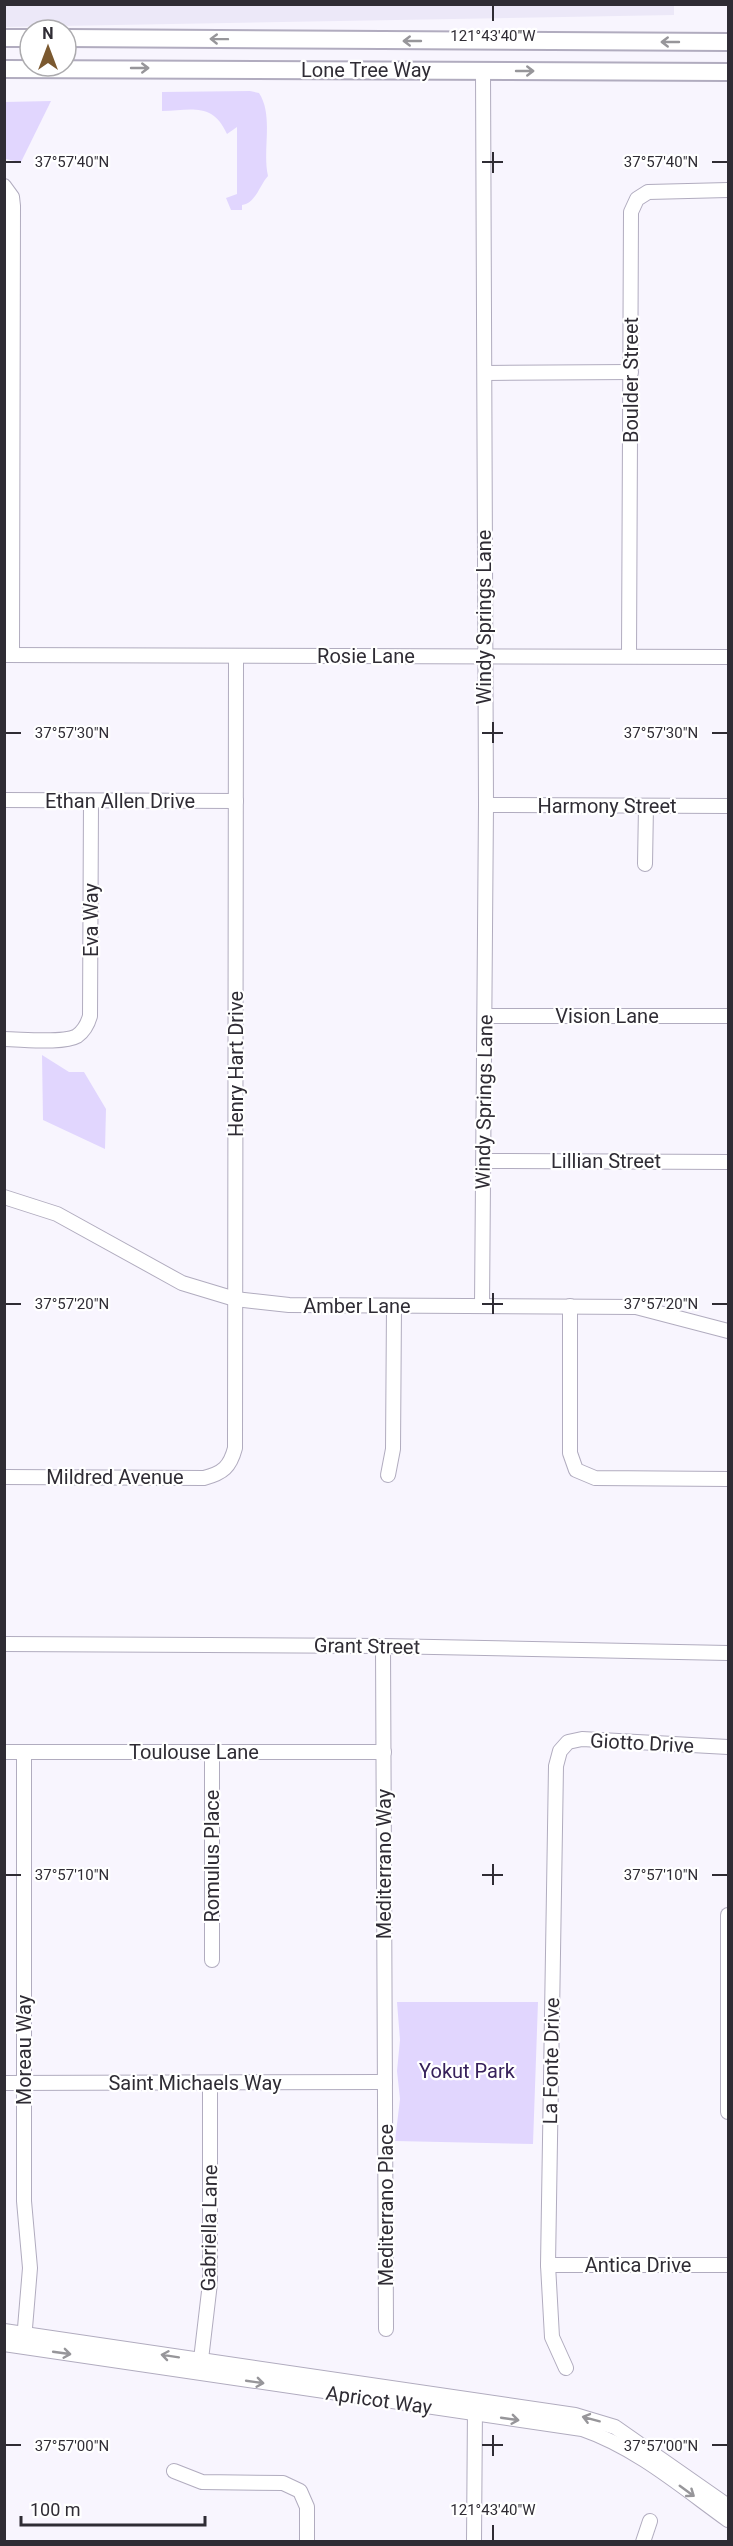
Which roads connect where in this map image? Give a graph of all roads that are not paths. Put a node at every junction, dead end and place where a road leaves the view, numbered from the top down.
1 (78, 38) edge
2 (729, 42) edge
3 (4, 69) edge
4 (483, 71) junction
5 (729, 72) edge
6 (6, 187) edge
7 (729, 190) edge
8 (631, 372) junction
9 (486, 373) junction
10 (8, 655) edge
11 (236, 656) junction
12 (483, 656) junction
13 (629, 656) junction
14 (729, 657) edge
15 (4, 800) edge
16 (91, 801) junction
17 (236, 801) junction
18 (486, 805) junction
19 (646, 806) junction
20 (729, 806) edge
21 (645, 864) dead end
22 (485, 1016) junction
23 (729, 1016) edge
24 (4, 1040) edge
25 (484, 1161) junction
26 (729, 1162) edge
27 (4, 1197) edge
28 (235, 1299) junction
29 (394, 1306) junction
30 (482, 1306) junction
31 (570, 1306) junction
32 (729, 1331) edge
33 (224, 1471) joint
34 (388, 1475) dead end
35 (4, 1477) edge
36 (729, 1479) edge
37 (4, 1644) edge
38 (382, 1646) junction
39 (729, 1653) edge
40 (729, 1747) edge
41 (560, 1751) joint
42 (4, 1752) edge
43 (24, 1752) junction
44 (212, 1752) junction
45 (384, 1752) junction
46 (729, 1915) edge
47 (212, 1960) dead end
48 (385, 2082) junction
49 (210, 2083) junction
50 (4, 2084) edge
51 (24, 2084) junction
52 (729, 2112) edge
53 (548, 2265) junction
54 (729, 2265) edge
55 (386, 2329) dead end
56 (4, 2331) edge
57 (24, 2340) junction
58 (4, 2344) edge
59 (200, 2367) junction
60 (566, 2368) dead end
61 (475, 2408) junction
62 (174, 2470) dead end
63 (729, 2506) edge
64 (650, 2520) dead end
65 (729, 2520) edge
66 (307, 2541) edge
67 (474, 2541) edge
68 (643, 2541) edge

2 -> 1 main road, Lone Tree Way
3 -> 4 main road, Lone Tree Way
4 -> 5 main road, Lone Tree Way
4 - 9 street, Windy Springs Lane
6 - 10 street
7 - 8 street, Boulder Street
8 - 9 street
8 - 13 street, Boulder Street
9 - 12 street, Windy Springs Lane
10 - 11 street, Rosie Lane
11 - 12 street, Rosie Lane
11 - 17 street, Henry Hart Drive
12 - 13 street, Rosie Lane
12 - 18 street, Windy Springs Lane
13 - 14 street, Rosie Lane
15 - 16 street, Ethan Allen Drive
16 - 17 street, Ethan Allen Drive
16 - 24 street, Eva Way
17 - 28 street, Henry Hart Drive
18 - 19 street, Harmony Street
18 - 22 street, Windy Springs Lane
19 - 20 street, Harmony Street
19 - 21 street
22 - 23 street, Vision Lane
22 - 25 street, Windy Springs Lane
25 - 26 street, Lillian Street
25 - 30 street, Windy Springs Lane
27 - 28 street, Amber Lane
28 - 29 street, Amber Lane
28 - 33 street, Henry Hart Drive
29 - 30 street, Amber Lane
29 - 34 street
30 - 31 street, Amber Lane
31 - 32 street, Amber Lane
31 - 36 street
33 - 35 street, Mildred Avenue
37 - 38 street, Grant Street
38 - 39 street, Grant Street
38 - 45 street, Mediterrano Way
40 - 41 street, Giotto Drive
41 - 53 street, La Fonte Drive
42 - 43 street, Toulouse Lane
43 - 44 street, Toulouse Lane
43 - 51 street, Moreau Way
44 - 45 street, Toulouse Lane
44 - 47 street, Romulus Place
45 - 48 street, Mediterrano Way
46 - 52 street
48 - 49 street, Saint Michaels Way
48 - 55 street, Mediterrano Place
49 - 51 street, Saint Michaels Way
49 - 59 street, Gabriella Lane
50 - 51 street, Saint Michaels Way
51 - 57 street, Moreau Way
53 - 54 street, Antica Drive
53 - 60 street, La Fonte Drive
56 - 57 street, Apricot Way
57 - 58 street, Apricot Way
57 - 59 street, Apricot Way
59 - 61 street, Apricot Way
63 -> 61 street, Apricot Way
61 -> 65 street, Apricot Way
61 - 67 street
62 - 66 street
64 - 68 street

